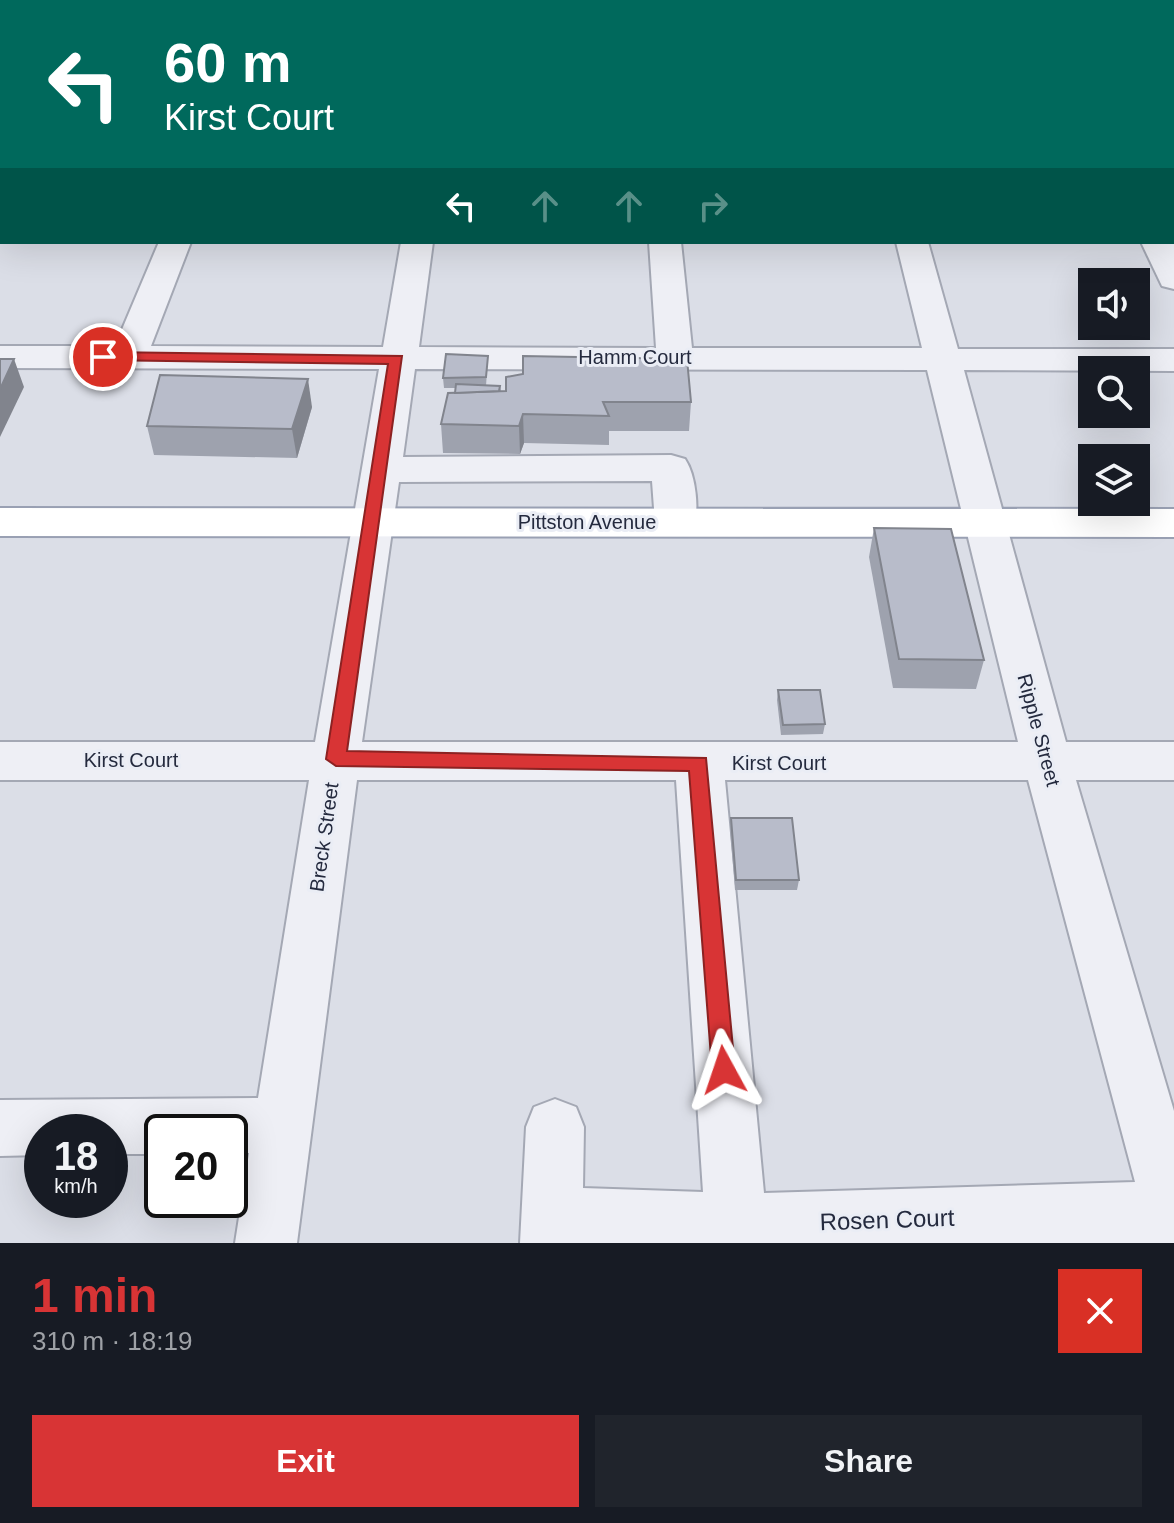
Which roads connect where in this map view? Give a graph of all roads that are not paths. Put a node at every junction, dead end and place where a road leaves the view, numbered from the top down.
1 (174, 244) edge
2 (417, 244) edge
3 (665, 244) edge
4 (913, 244) edge
5 (1158, 244) edge
6 (1174, 279) edge
7 (675, 356) junction
8 (0, 357) edge
9 (129, 357) junction
10 (397, 359) junction
11 (945, 360) junction
12 (1174, 360) edge
13 (380, 470) junction
14 (0, 522) edge
15 (371, 522) junction
16 (676, 522) junction
17 (986, 523) junction
18 (1174, 523) edge
19 (336, 759) junction
20 (0, 761) edge
21 (1174, 761) edge
22 (1047, 762) junction
23 (699, 763) junction
24 (283, 1125) junction
25 (555, 1127) dead end
26 (0, 1128) edge
27 (1174, 1213) edge
28 (736, 1224) junction
29 (552, 1230) edge
30 (266, 1243) edge

1 - 9 street
2 - 10 street, Breck Street
3 - 7 street
4 - 11 street, Ripple Street
5 - 6 street
7 - 10 street, Hamm Court
7 - 11 street, Hamm Court
8 - 9 street, Hamm Court
9 - 10 street, Hamm Court
10 - 13 street, Breck Street
11 - 12 street, Hamm Court
11 - 17 street, Ripple Street
13 - 15 street, Breck Street
13 - 16 street
14 - 15 main road, Pittston Avenue
15 - 16 main road, Pittston Avenue
15 - 19 street, Breck Street
16 - 17 main road, Pittston Avenue
17 - 18 main road, Pittston Avenue
17 - 22 street, Ripple Street
19 - 20 street, Kirst Court
19 - 23 street, Kirst Court
19 - 24 street, Breck Street
21 - 22 street, Kirst Court
22 - 23 street, Kirst Court
22 - 27 street, Ripple Street
23 - 28 street
24 - 26 street
24 - 30 street, Breck Street
25 - 29 street, Rosen Court
27 - 28 street, Rosen Court
28 - 29 street, Rosen Court

